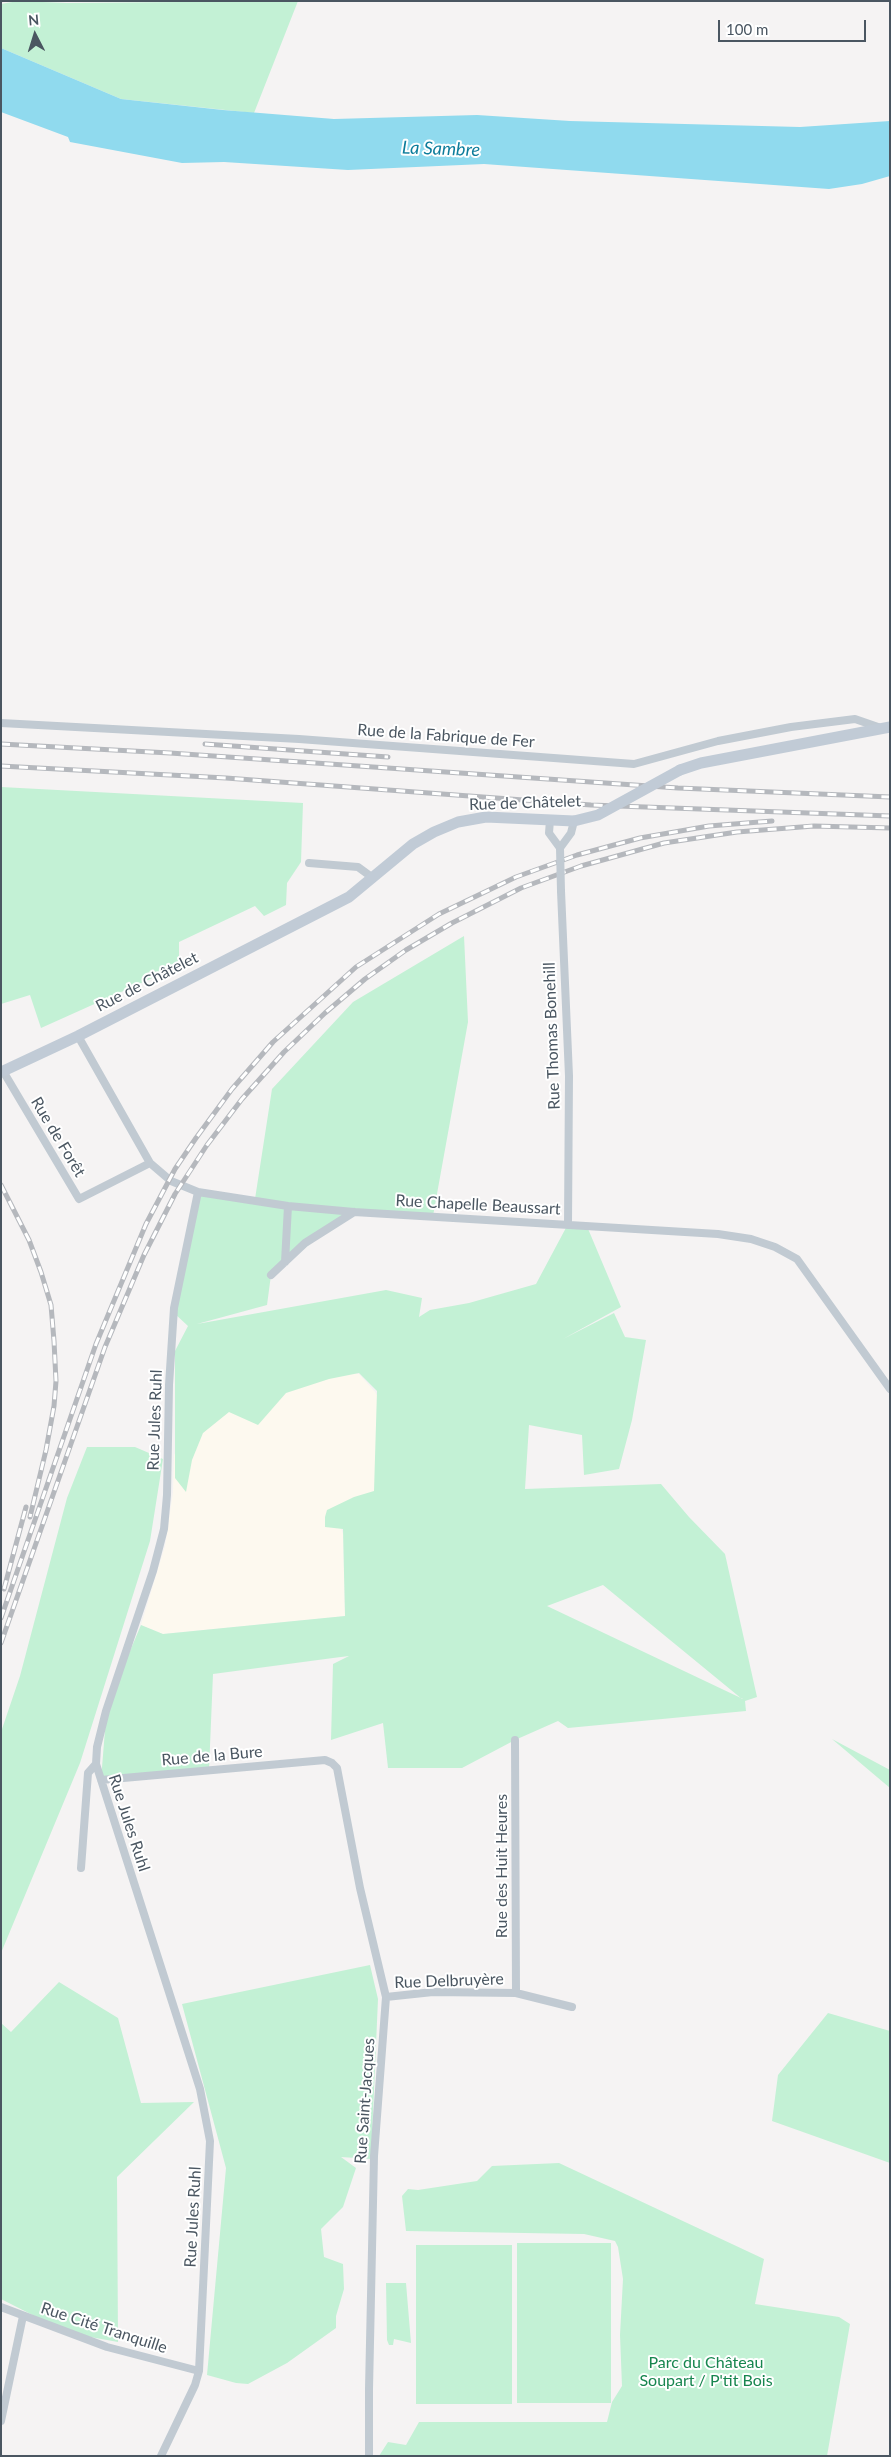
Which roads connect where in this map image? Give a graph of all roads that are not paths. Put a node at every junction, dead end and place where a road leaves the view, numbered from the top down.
1 (1, 724) edge
2 (886, 728) edge
3 (550, 820) junction
4 (574, 821) junction
5 (560, 848) junction
6 (309, 863) dead end
7 (373, 878) junction
8 (78, 1036) junction
9 (2, 1072) edge
10 (150, 1163) junction
11 (198, 1192) junction
12 (288, 1206) junction
13 (354, 1212) junction
14 (568, 1224) junction
15 (285, 1262) junction
16 (271, 1275) dead end
17 (890, 1389) edge
18 (515, 1740) dead end
19 (325, 1760) joint
20 (96, 1764) junction
21 (101, 1780) junction
22 (82, 1868) dead end
23 (516, 1993) junction
24 (386, 1998) junction
25 (572, 2006) dead end
26 (1, 2307) edge
27 (23, 2316) junction
28 (199, 2371) junction
29 (1, 2421) edge
30 (161, 2456) edge
31 (369, 2456) edge

1 - 2 street, Rue de la Fabrique de Fer
2 - 4 main road, Rue de Châtelet, bridge
3 - 4 main road, Rue de Châtelet
3 - 5 street, Rue Thomas Bonehill
3 - 7 main road, Rue de Châtelet
4 - 5 street
5 - 14 street, Rue Thomas Bonehill, bridge
6 - 7 street
7 - 8 main road, Rue de Châtelet
8 - 9 main road, Rue de Châtelet
8 - 10 street, Rue Chapelle Beaussart
9 - 10 street, Rue de Forêt
10 - 11 street, Rue Chapelle Beaussart
11 - 12 street, Rue Chapelle Beaussart
11 - 20 street, Rue Jules Ruhl
12 - 13 street, Rue Chapelle Beaussart
12 - 15 street
13 - 14 street, Rue Chapelle Beaussart
13 - 15 street
14 - 17 street, Rue Chapelle Beaussart
15 - 16 street
18 - 23 street, Rue des Huit Heures
19 - 21 street, Rue de la Bure
19 - 24 street, Rue Saint-Jacques
20 - 21 street, Rue Jules Ruhl
20 - 22 street
21 - 28 street, Rue Jules Ruhl
23 - 24 street, Rue Delbruyère
23 - 25 street, Rue Delbruyère
24 - 31 street, Rue Saint-Jacques
26 - 27 street, Rue Cité Tranquille
27 - 28 street, Rue Cité Tranquille
27 - 29 street
28 - 30 street, Rue Jules Ruhl

